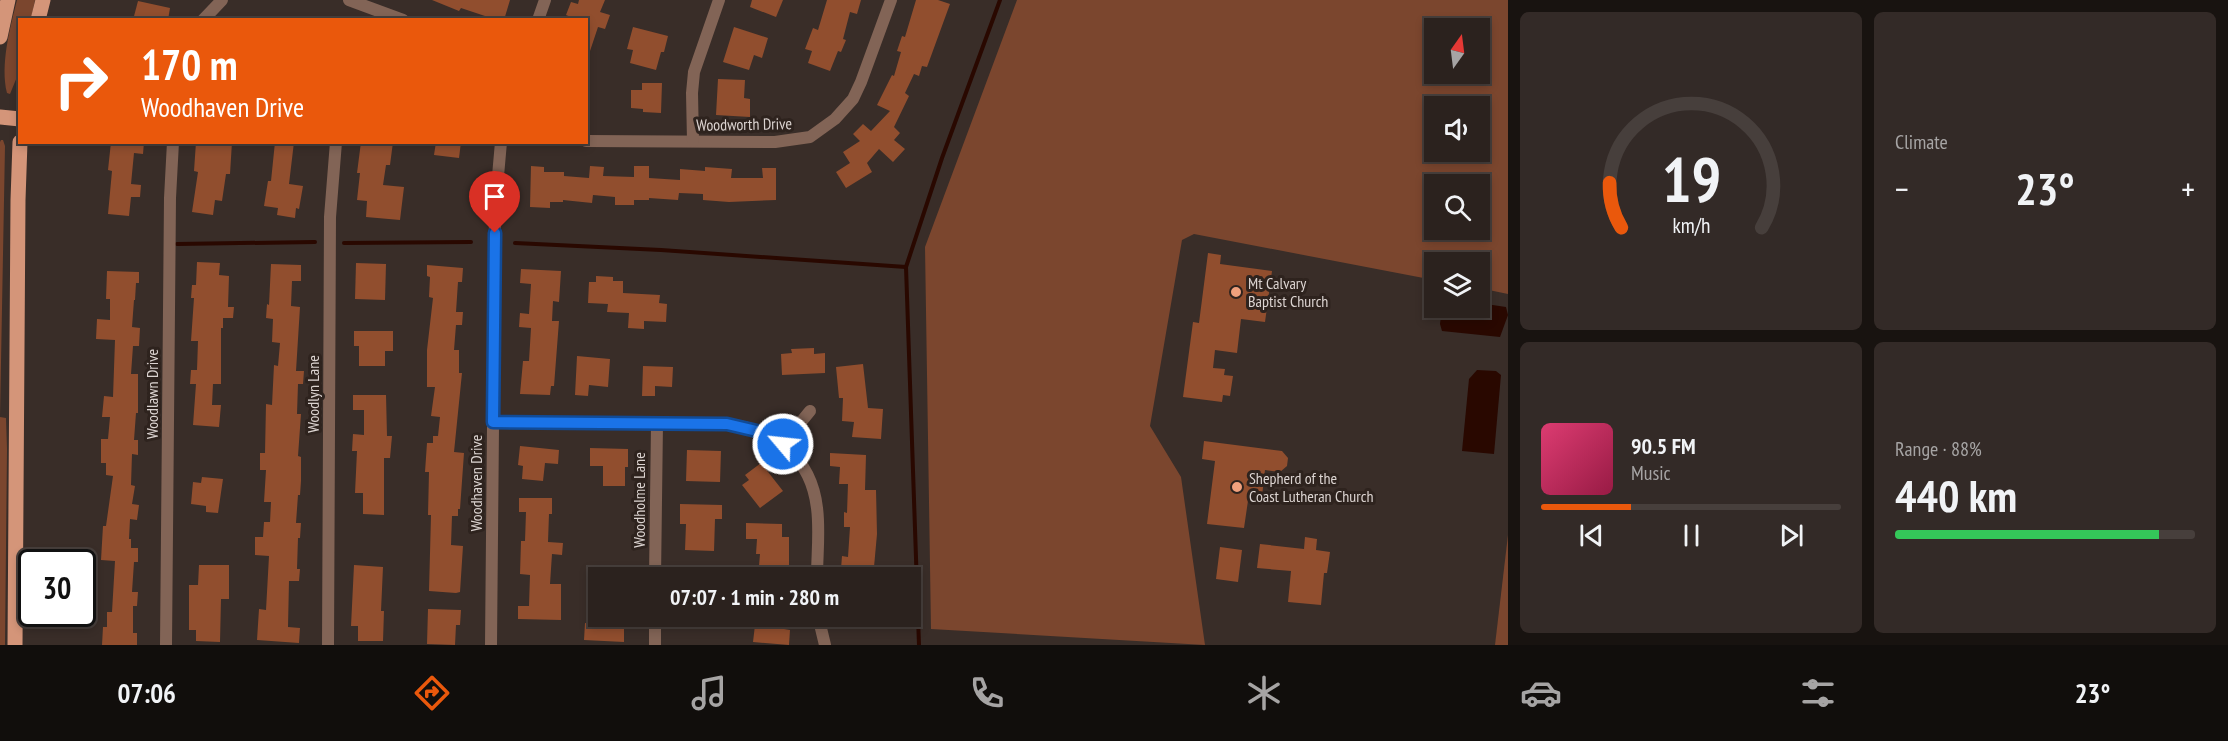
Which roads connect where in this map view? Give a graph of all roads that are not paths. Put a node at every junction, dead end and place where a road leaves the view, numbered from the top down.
1 (8, 0) edge
2 (43, 0) edge
3 (222, 0) edge
4 (349, 0) edge
5 (545, 0) edge
6 (719, 0) edge
7 (891, 0) edge
8 (366, 13) edge
9 (38, 18) edge
10 (205, 18) edge
11 (392, 18) edge
12 (539, 18) edge
13 (0, 37) edge
14 (0, 117) edge
15 (18, 119) edge
16 (588, 141) edge
17 (693, 141) junction
18 (20, 144) edge
19 (173, 144) edge
20 (336, 144) edge
21 (501, 144) edge
22 (810, 411) dead end
23 (493, 422) junction
24 (657, 423) junction
25 (783, 444) junction
26 (656, 567) edge
27 (817, 567) edge
28 (655, 627) edge
29 (821, 627) edge
30 (15, 645) edge
31 (166, 645) edge
32 (328, 645) edge
33 (491, 645) edge
34 (655, 645) edge
35 (825, 645) edge

1 - 13 main road
2 - 9 main road
3 - 10 street
4 - 8 street
5 - 12 street
6 - 17 street
7 - 17 street, Woodworth Drive
8 - 11 street
14 - 15 main road
16 - 17 street, Woodworth Drive
18 - 30 main road
19 - 31 street, Woodlawn Drive
20 - 32 street, Woodlyn Lane
21 - 23 street, Woodhaven Drive
22 - 25 street
23 - 24 street
23 - 33 street, Woodhaven Drive
24 - 25 street
24 - 26 street, Woodholme Lane
25 - 27 street
28 - 34 street
29 - 35 street

